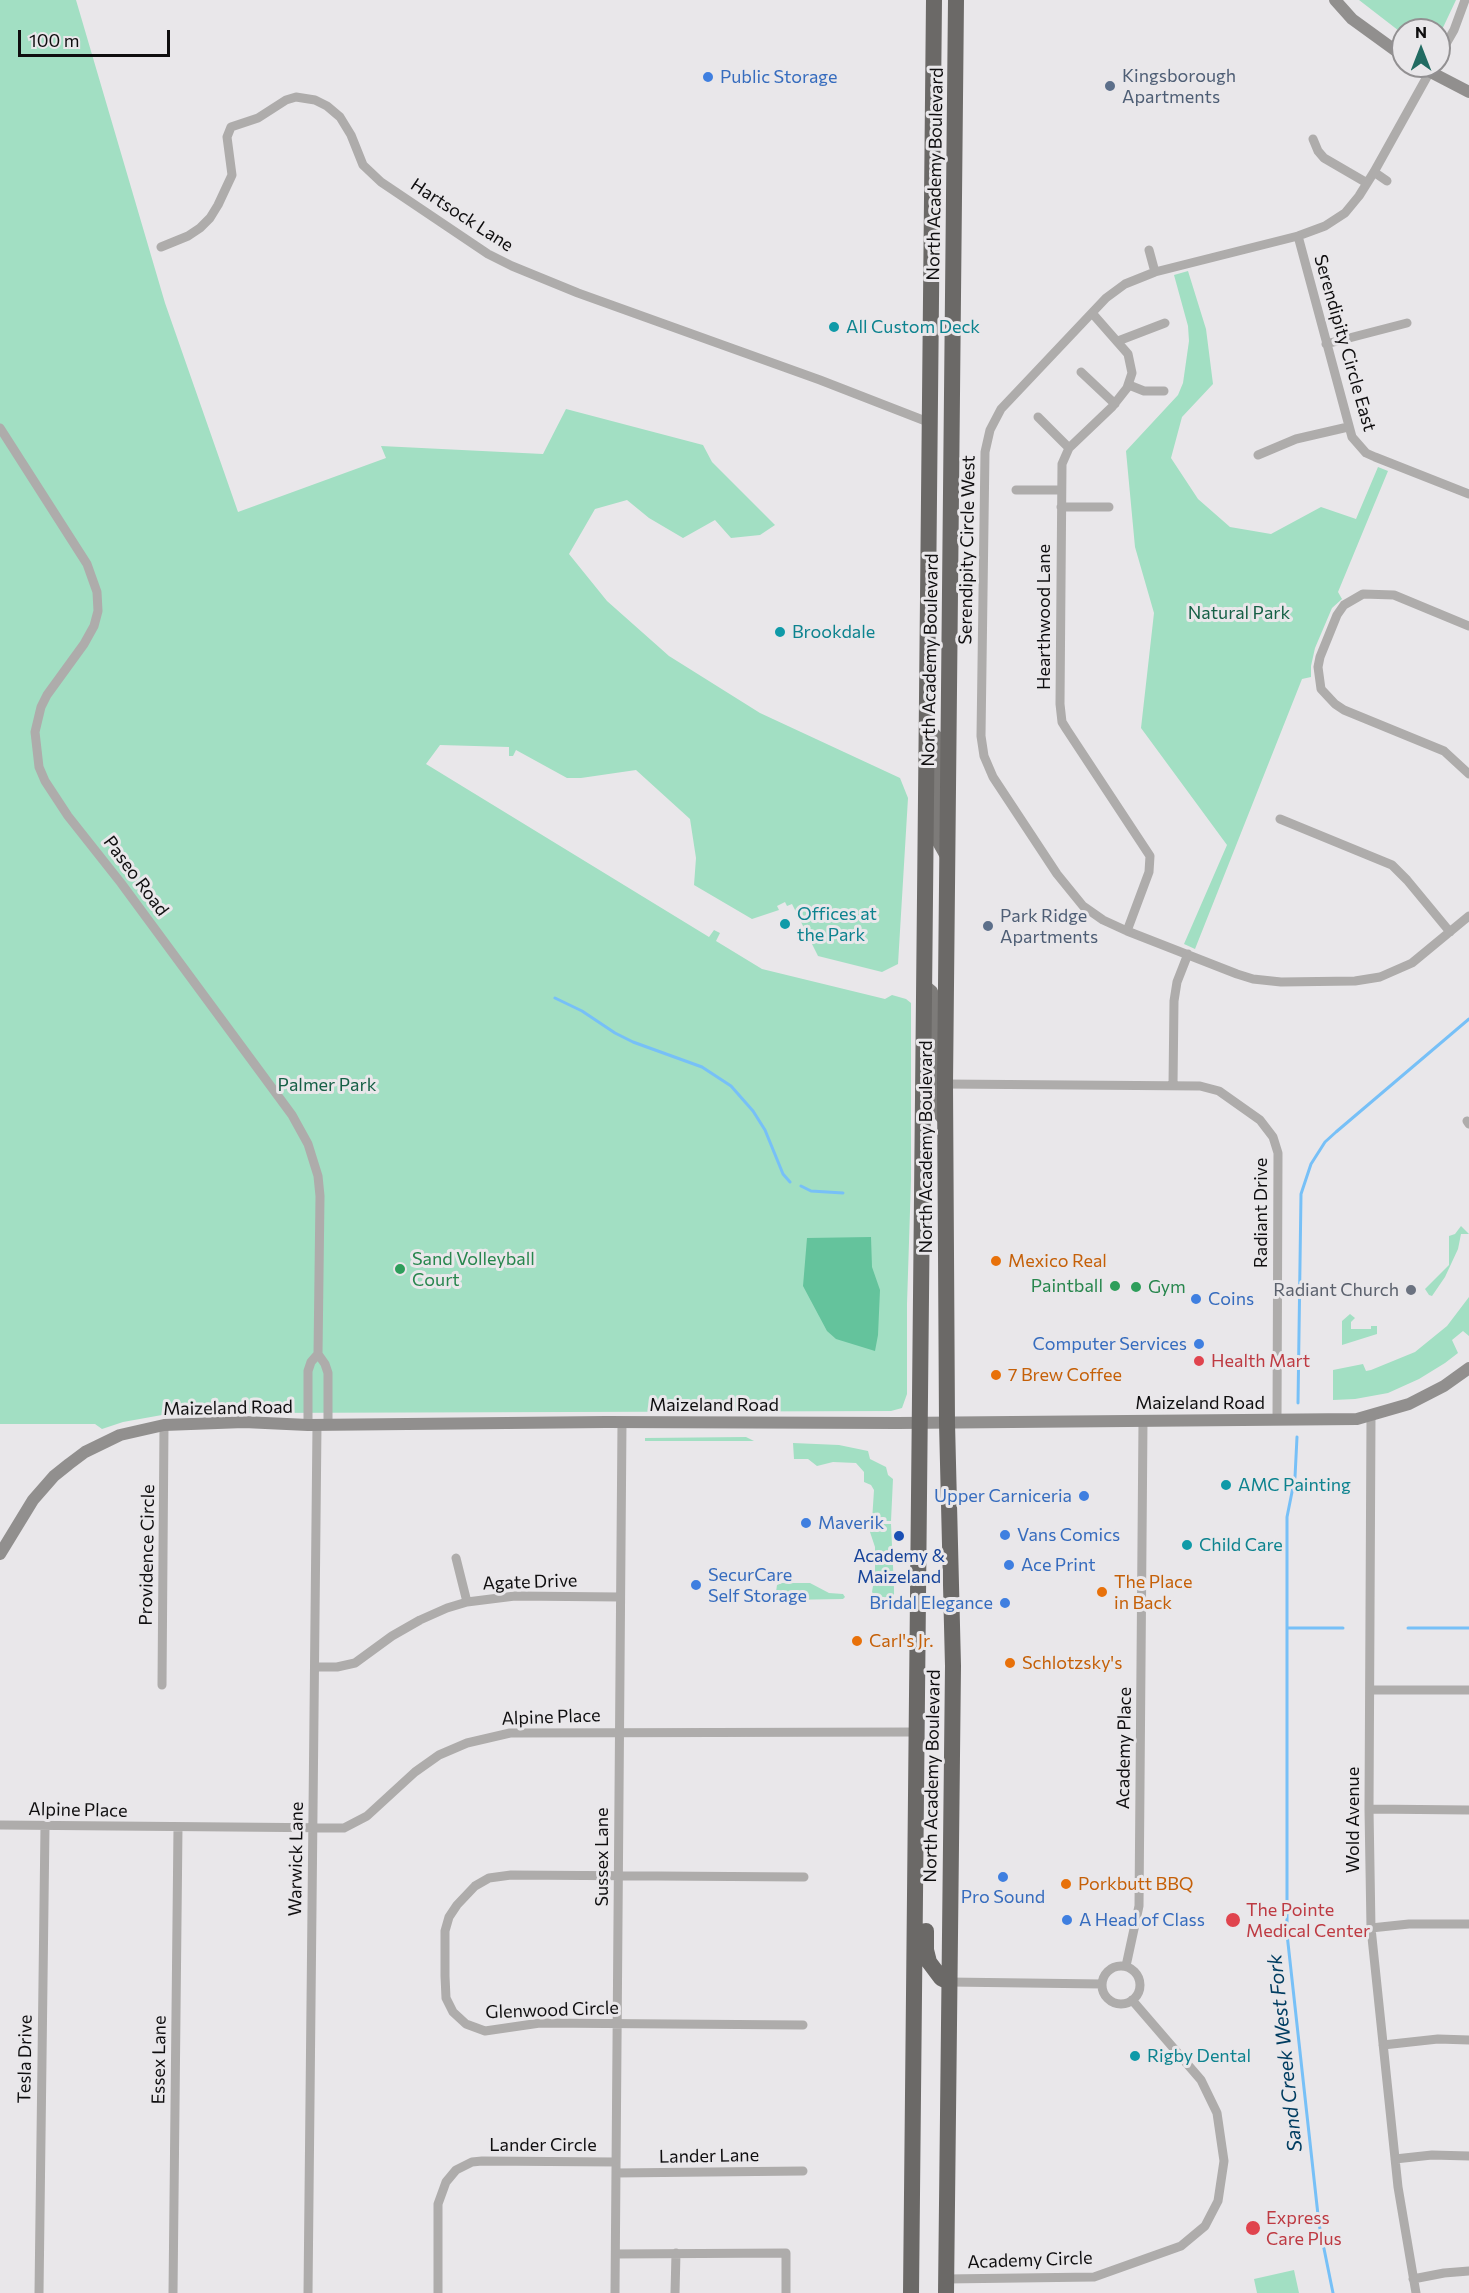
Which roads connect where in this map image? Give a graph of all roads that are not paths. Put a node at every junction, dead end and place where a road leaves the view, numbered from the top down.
1 (934, 0) edge
2 (956, 0) edge
3 (1335, 0) edge
4 (1465, 0) edge
5 (1451, 35) edge
6 (1391, 47) edge
7 (1423, 78) edge
8 (1445, 78) edge
9 (1469, 92) edge
10 (1313, 139) dead end
11 (1374, 172) junction
12 (1387, 181) dead end
13 (1367, 183) junction
14 (1298, 236) junction
15 (161, 247) dead end
16 (1149, 250) dead end
17 (1155, 272) junction
18 (1092, 313) junction
19 (1165, 323) dead end
20 (1407, 323) dead end
21 (1118, 341) junction
22 (1326, 344) junction
23 (1081, 372) dead end
24 (1129, 385) junction
25 (1164, 391) dead end
26 (1114, 404) junction
27 (1038, 417) dead end
28 (928, 422) junction
29 (952, 422) junction
30 (1348, 427) junction
31 (0, 428) edge
32 (1069, 448) junction
33 (1258, 455) dead end
34 (1016, 490) dead end
35 (1061, 490) junction
36 (1469, 494) edge
37 (1061, 507) junction
38 (1109, 507) dead end
39 (1469, 626) edge
40 (926, 728) junction
41 (1469, 774) edge
42 (1280, 819) dead end
43 (947, 856) junction
44 (1469, 916) edge
45 (1127, 931) junction
46 (1450, 932) junction
47 (1188, 954) junction
48 (925, 987) junction
49 (945, 1084) junction
50 (1173, 1085) junction
51 (945, 1120) junction
52 (318, 1354) junction
53 (1467, 1374) edge
54 (1371, 1416) junction
55 (1276, 1420) junction
56 (1143, 1421) junction
57 (621, 1422) junction
58 (920, 1423) junction
59 (947, 1423) junction
60 (164, 1425) junction
61 (318, 1425) junction
62 (0, 1554) edge
63 (456, 1558) dead end
64 (620, 1597) junction
65 (467, 1602) junction
66 (315, 1667) junction
67 (162, 1685) dead end
68 (1370, 1690) junction
69 (1469, 1690) edge
70 (619, 1731) junction
71 (917, 1732) junction
72 (1369, 1809) junction
73 (1469, 1810) edge
74 (0, 1825) edge
75 (45, 1826) junction
76 (178, 1827) junction
77 (312, 1829) junction
78 (916, 1837) junction
79 (618, 1876) junction
80 (804, 1877) dead end
81 (1469, 1924) edge
82 (1371, 1928) junction
83 (1126, 1966) junction
84 (949, 1982) junction
85 (1102, 1984) junction
86 (1132, 2000) junction
87 (617, 2024) junction
88 (804, 2025) dead end
89 (1469, 2040) edge
90 (1383, 2046) junction
91 (1469, 2156) edge
92 (1395, 2159) junction
93 (616, 2162) junction
94 (803, 2171) dead end
95 (616, 2173) junction
96 (676, 2253) junction
97 (616, 2254) junction
98 (1469, 2271) edge
99 (1413, 2279) junction
100 (946, 2286) edge
101 (39, 2293) edge
102 (173, 2293) edge
103 (308, 2293) edge
104 (438, 2293) edge
105 (615, 2293) edge
106 (675, 2293) edge
107 (786, 2293) edge
108 (911, 2293) edge
109 (1416, 2293) edge

1 - 28 highway, North Academy Boulevard
2 - 29 highway, North Academy Boulevard
3 - 6 main road
4 - 5 street
7 - 11 street, Serendipity Circle West
8 - 9 main road
10 - 13 street
11 - 12 street
11 - 13 street, Serendipity Circle West
13 - 14 street, Serendipity Circle West
14 - 17 street, Serendipity Circle West
14 - 22 street, Serendipity Circle East
15 - 28 street, Hartsock Lane
16 - 17 street
17 - 18 street, Serendipity Circle West
18 - 21 street
18 - 45 street, Serendipity Circle West
19 - 21 street
20 - 22 street
21 - 24 street
22 - 30 street, Serendipity Circle East
23 - 26 street
24 - 25 street
24 - 26 street
26 - 32 street
27 - 32 street
28 - 29 main road
28 - 40 highway, North Academy Boulevard
29 - 43 highway, North Academy Boulevard
30 - 33 street
30 - 36 street, Serendipity Circle East
31 - 52 street, Paseo Road
32 - 35 street, Hearthwood Lane
34 - 35 street
35 - 37 street, Hearthwood Lane
37 - 38 street
37 - 45 street, Hearthwood Lane
39 - 41 street
40 - 43 main road
40 - 48 highway, North Academy Boulevard
42 - 46 street
43 - 49 highway, North Academy Boulevard
44 - 46 street
45 - 47 street, Serendipity Circle West
46 - 47 street
47 - 50 street
48 - 51 main road
48 - 58 highway, North Academy Boulevard
49 - 50 street, Radiant Drive
49 - 51 highway, North Academy Boulevard
50 - 55 street, Radiant Drive
51 - 59 highway, North Academy Boulevard
52 - 61 street, Paseo Road
52 - 61 street, Paseo Road
53 - 54 main road, Maizeland Road
54 - 55 main road, Maizeland Road
54 - 68 street, Wold Avenue
55 - 56 main road, Maizeland Road
56 - 59 main road, Maizeland Road
56 - 83 street, Academy Place
57 - 58 main road, Maizeland Road
57 - 61 main road, Maizeland Road
57 - 64 street, Sussex Lane
58 - 59 main road, Maizeland Road
58 - 71 highway, North Academy Boulevard
59 - 84 highway, North Academy Boulevard
60 - 61 main road, Maizeland Road
60 - 62 main road, Maizeland Road
60 - 67 street, Providence Circle
61 - 66 street, Warwick Lane
63 - 65 street
64 - 65 street, Agate Drive
64 - 70 street, Sussex Lane
65 - 66 street, Agate Drive
66 - 77 street, Warwick Lane
68 - 69 street
68 - 72 street, Wold Avenue
70 - 71 street, Alpine Place
70 - 77 street, Alpine Place
70 - 79 street, Sussex Lane
71 - 78 highway, North Academy Boulevard
72 - 73 street
72 - 82 street, Wold Avenue
74 - 75 street, Alpine Place
75 - 76 street, Alpine Place
75 - 101 street, Tesla Drive
76 - 77 street, Alpine Place
76 - 102 street, Essex Lane
77 - 103 street, Warwick Lane
78 - 84 highway
78 - 108 highway, North Academy Boulevard
79 - 80 street, Glenwood Circle
79 - 87 street, Sussex Lane
79 - 87 street, Glenwood Circle
81 - 82 street
82 - 90 street, Wold Avenue
83 - 85 street
83 - 86 street
84 - 85 street
84 - 100 highway, North Academy Boulevard
85 - 86 street
86 - 100 street, Academy Circle
87 - 88 street, Glenwood Circle
87 - 93 street, Sussex Lane
89 - 90 street
90 - 92 street, Wold Avenue
91 - 92 street
92 - 99 street, Wold Avenue
93 - 95 street, Sussex Lane
93 - 104 street, Lander Circle
94 - 95 street, Lander Lane
95 - 97 street, Sussex Lane
96 - 97 street
96 - 106 street
96 - 107 street
97 - 105 street, Sussex Lane
98 - 99 street
99 - 109 street, Wold Avenue

